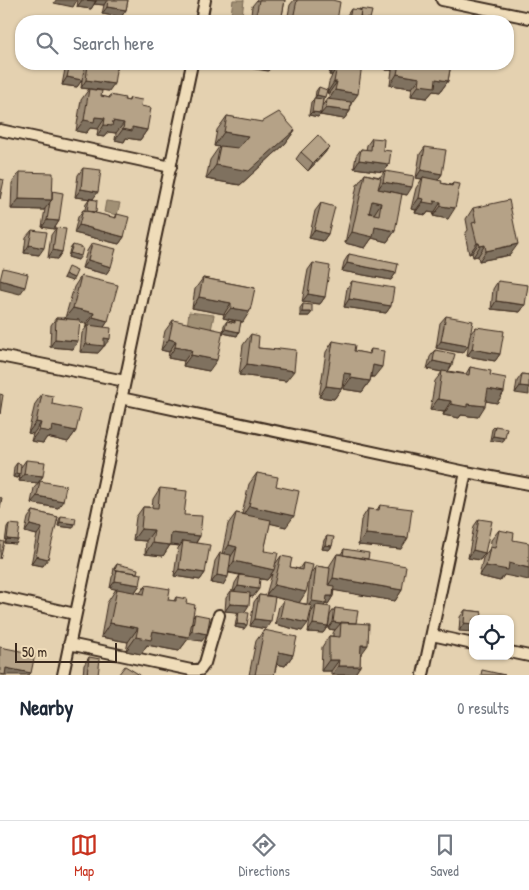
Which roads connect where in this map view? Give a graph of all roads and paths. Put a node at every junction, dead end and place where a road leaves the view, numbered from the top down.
1 (206, 0) edge
2 (442, 0) edge
3 (202, 15) edge
4 (529, 18) edge
5 (191, 70) edge
6 (0, 130) edge
7 (171, 167) junction
8 (0, 356) edge
9 (125, 381) junction
10 (121, 398) junction
11 (466, 472) junction
12 (529, 484) edge
13 (0, 597) edge
14 (75, 614) junction
15 (219, 615) dead end
16 (432, 635) junction
17 (469, 643) edge
18 (69, 644) junction
19 (514, 653) edge
20 (529, 656) edge
21 (63, 675) edge
22 (423, 675) edge

1 - 3 street
2 - 4 street
5 - 7 street
6 - 7 street
7 - 9 street
8 - 9 street
9 - 10 street
10 - 11 street
10 - 14 street
11 - 12 street
11 - 16 street
13 - 14 street
14 - 18 street
15 - 18 street
16 - 17 street
16 - 22 street
18 - 21 street
19 - 20 street

